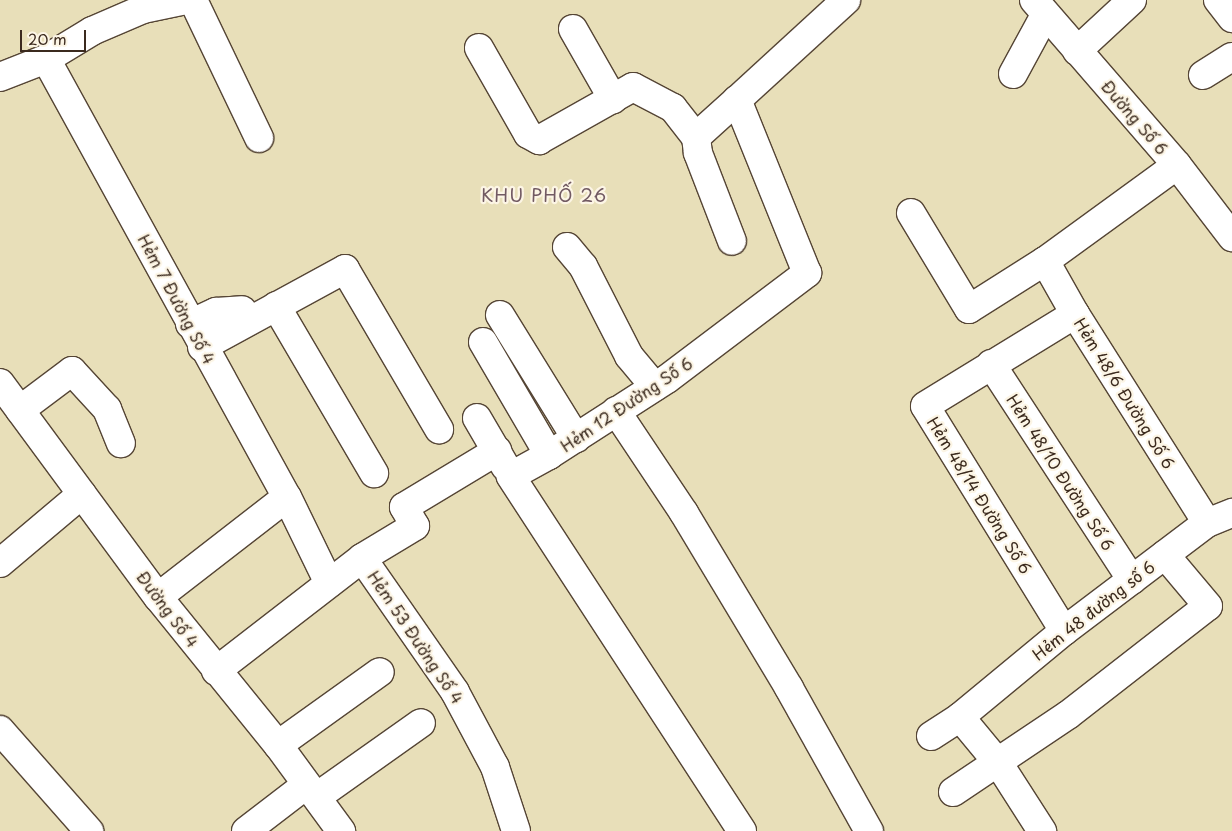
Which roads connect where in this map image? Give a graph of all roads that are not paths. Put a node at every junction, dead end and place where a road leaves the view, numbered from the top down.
1 (186, 0) edge
2 (193, 0) edge
3 (846, 0) edge
4 (1132, 0) edge
5 (1218, 0) edge
6 (1039, 7) edge
7 (1232, 18) edge
8 (573, 29) dead end
9 (479, 48) dead end
10 (1077, 51) junction
11 (1232, 58) edge
12 (46, 59) junction
13 (1014, 74) dead end
14 (1203, 75) dead end
15 (0, 77) edge
16 (614, 99) junction
17 (737, 100) junction
18 (696, 137) junction
19 (260, 138) dead end
20 (1177, 165) junction
21 (911, 213) dead end
22 (1232, 237) edge
23 (732, 241) dead end
24 (567, 247) dead end
25 (1045, 261) junction
26 (276, 306) junction
27 (242, 310) dead end
28 (500, 314) dead end
29 (1075, 314) junction
30 (196, 336) junction
31 (483, 342) dead end
32 (991, 364) junction
33 (0, 384) edge
34 (655, 387) junction
35 (20, 410) junction
36 (616, 411) junction
37 (477, 418) dead end
38 (439, 429) dead end
39 (576, 438) junction
40 (122, 443) dead end
41 (496, 451) junction
42 (549, 455) junction
43 (374, 474) dead end
44 (511, 476) junction
45 (82, 494) junction
46 (287, 498) junction
47 (1232, 513) edge
48 (1207, 523) junction
49 (1164, 555) junction
50 (362, 558) junction
51 (0, 563) edge
52 (1132, 580) junction
53 (329, 583) junction
54 (158, 597) junction
55 (1064, 631) junction
56 (216, 671) junction
57 (380, 672) dead end
58 (960, 717) junction
59 (421, 723) dead end
60 (0, 730) edge
61 (931, 736) dead end
62 (278, 745) junction
63 (999, 764) junction
64 (312, 790) junction
65 (953, 792) dead end
66 (89, 831) edge
67 (246, 831) edge
68 (341, 831) edge
69 (516, 831) edge
70 (742, 831) edge
71 (869, 831) edge
72 (1042, 831) edge

1 - 12 street
2 - 19 street
3 - 17 street
4 - 10 street
5 - 7 street
6 - 10 street, Đường Số 6
6 - 13 street
8 - 16 street
9 - 16 street
10 - 20 street, Đường Số 6
11 - 14 street
12 - 15 street
12 - 30 street, Hẻm 7 Đường Số 4
16 - 18 street
17 - 18 street
17 - 34 street, Hẻm 12 Đường Số 6
18 - 23 street
20 - 22 street, Đường Số 6
20 - 25 street
21 - 25 street
24 - 34 street
25 - 29 street, Hẻm 48/6 Đường Số 6
26 - 30 street
26 - 38 street
26 - 43 street
27 - 30 street
28 - 39 street
29 - 32 street, Hẻm 48/14 Đường Số 6
29 - 48 street, Hẻm 48/6 Đường Số 6
30 - 46 street, Hẻm 7 Đường Số 4
31 - 42 street
32 - 52 street, Hẻm 48/10 Đường Số 6
32 - 55 street, Hẻm 48/14 Đường Số 6
33 - 35 street, Đường Số 4
34 - 36 street, Hẻm 12 Đường Số 6
35 - 40 street
35 - 45 street, Đường Số 4
36 - 39 street, Hẻm 12 Đường Số 6
36 - 71 street
37 - 41 street
39 - 42 street, Hẻm 12 Đường Số 6
41 - 44 street
41 - 50 street
42 - 44 street, Hẻm 12 Đường Số 6
44 - 70 street
45 - 51 street
45 - 54 street, Đường Số 4
46 - 53 street, Hẻm 7 Đường Số 4
46 - 54 street
47 - 48 street, Hẻm 48 đường số 6
48 - 49 street, Hẻm 48 đường số 6
49 - 52 street, Hẻm 48 đường số 6
49 - 63 street
50 - 53 street, Hẻm 53 Đường Số 4
50 - 69 street, Hẻm 53 Đường Số 4
52 - 55 street, Hẻm 48 đường số 6
53 - 56 street, Hẻm 53 Đường Số 4
54 - 56 street, Đường Số 4
55 - 58 street, Hẻm 48 đường số 6
56 - 62 street, Đường Số 4
57 - 62 street
58 - 61 street, Hẻm 48 đường số 6
58 - 63 street
59 - 64 street
60 - 66 street
62 - 64 street, Đường Số 4
63 - 65 street
63 - 72 street
64 - 67 street
64 - 68 street, Đường Số 4

